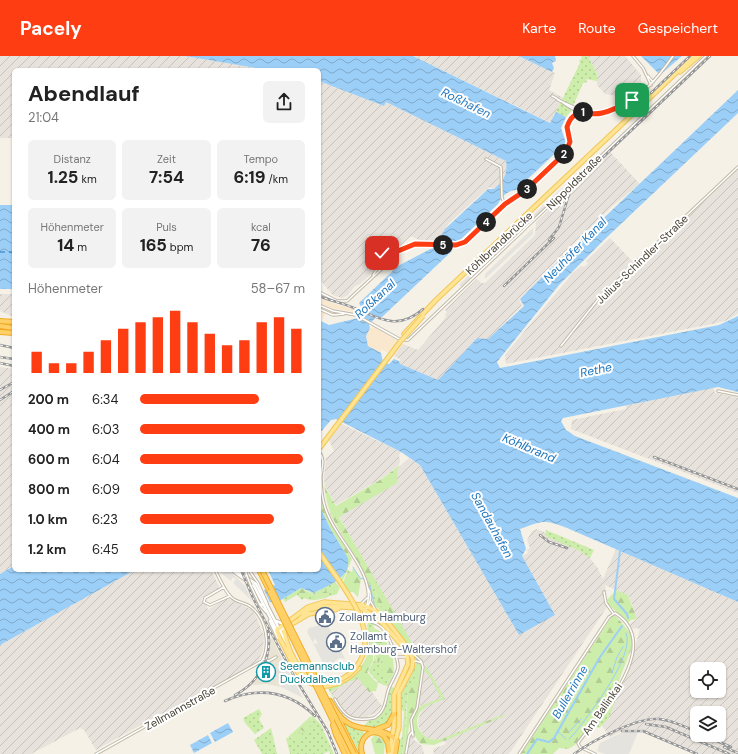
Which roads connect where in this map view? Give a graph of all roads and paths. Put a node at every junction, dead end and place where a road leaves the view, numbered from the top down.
1 (633, 56) edge
2 (673, 56) edge
3 (694, 56) edge
4 (699, 56) edge
5 (706, 56) edge
6 (647, 75) junction
7 (653, 82) junction
8 (651, 85) junction
9 (552, 96) dead end
10 (572, 107) junction
11 (574, 110) junction
12 (581, 112) junction
13 (574, 116) junction
14 (486, 159) dead end
15 (738, 167) edge
16 (505, 204) junction
17 (403, 249) junction
18 (385, 251) junction
19 (394, 252) junction
20 (400, 252) junction
21 (387, 254) junction
22 (381, 256) junction
23 (388, 261) junction
24 (378, 272) junction
25 (370, 280) junction
26 (321, 293) edge
27 (321, 306) edge
28 (321, 310) edge
29 (348, 313) junction
30 (0, 321) edge
31 (12, 322) edge
32 (0, 326) edge
33 (12, 328) edge
34 (0, 332) edge
35 (12, 333) edge
36 (561, 346) dead end
37 (718, 391) dead end
38 (738, 395) edge
39 (321, 442) edge
40 (321, 445) edge
41 (321, 456) edge
42 (321, 479) edge
43 (321, 479) edge
44 (321, 552) edge
45 (321, 555) edge
46 (216, 572) edge
47 (235, 572) edge
48 (239, 572) edge
49 (247, 572) edge
50 (250, 572) edge
51 (260, 572) edge
52 (264, 572) edge
53 (264, 572) edge
54 (224, 586) junction
55 (368, 588) junction
56 (604, 592) dead end
57 (230, 596) junction
58 (368, 597) junction
59 (370, 600) junction
60 (259, 603) junction
61 (336, 604) junction
62 (360, 604) junction
63 (265, 605) junction
64 (349, 607) junction
65 (367, 608) junction
66 (377, 611) junction
67 (267, 613) junction
68 (613, 613) junction
69 (300, 619) junction
70 (276, 621) junction
71 (286, 625) junction
72 (278, 629) junction
73 (282, 642) junction
74 (290, 647) junction
75 (412, 653) junction
76 (276, 657) dead end
77 (397, 657) junction
78 (408, 658) junction
79 (263, 659) junction
80 (413, 662) junction
81 (422, 663) junction
82 (335, 683) junction
83 (335, 699) dead end
84 (330, 701) junction
85 (394, 714) junction
86 (332, 719) junction
87 (371, 730) junction
88 (412, 732) junction
89 (413, 736) dead end
90 (393, 737) junction
91 (397, 741) junction
92 (395, 746) junction
93 (344, 753) edge
94 (390, 753) edge
95 (406, 753) edge
96 (96, 754) edge
97 (350, 754) edge
98 (355, 754) edge
99 (362, 754) edge
100 (395, 754) edge
101 (519, 754) edge
102 (595, 754) edge

1 - 6 street
2 - 7 street
3 - 39 main road, Köhlbrandbrücke, bridge
4 - 40 main road, Köhlbrandbrücke, bridge
5 - 29 street, Nippoldstraße
6 - 7 street
6 - 8 street
7 - 8 street
8 - 12 street
9 - 10 street
10 - 11 street
10 - 12 street
11 - 12 street
11 - 13 street
12 - 13 street
13 - 16 street
14 - 16 street
15 - 36 street, Julius-Schindler-Straße
16 - 17 street
17 - 19 street
17 - 20 street
18 - 19 street
18 - 21 street
18 - 22 street
19 - 21 street
20 - 23 street
20 - 24 street
21 - 22 street
21 - 23 street
22 - 23 street
22 - 25 street
23 - 24 street
24 - 25 street
25 - 26 street
27 - 29 street
28 - 29 street
30 - 31 highway
32 - 33 highway
34 - 35 highway
37 - 38 street
41 - 42 street
43 - 55 street
44 - 82 main road, bridge
45 - 82 main road, bridge
46 - 54 street
47 - 63 street
48 - 63 street
49 - 60 street, bridge
50 - 63 street
51 - 86 highway, bridge
52 - 84 highway, bridge
53 - 98 highway, bridge
54 - 57 street
54 - 57 street
55 - 58 street
55 - 59 street
56 - 68 street
57 - 79 street
58 - 62 street
58 - 65 street
59 - 65 street
59 - 66 street
60 - 63 street
60 - 67 street
61 - 62 main road
61 - 64 main road
61 - 69 main road
61 - 71 main road
62 - 65 main road
63 - 67 street
63 - 70 street
64 - 65 main road
64 - 69 main road
65 - 66 main road
65 - 77 street
65 - 78 main road
66 - 75 main road
67 - 72 street
67 - 73 street
68 - 101 street
68 - 102 street, Am Ballinkai
69 - 71 main road
70 - 71 street
70 - 72 street
71 - 72 main road
71 - 74 main road
72 - 73 main road
72 - 74 street
73 - 82 main road
74 - 82 main road
75 - 80 main road
75 - 81 street
76 - 79 street, Zellmannstraße
77 - 78 street
77 - 83 street
78 - 85 main road
79 - 96 street, Zellmannstraße
80 - 81 street
80 - 91 main road
81 - 88 street
84 - 87 highway
84 - 98 highway, bridge
85 - 87 highway
85 - 90 main road
86 - 93 highway
86 - 97 highway
87 - 90 highway
87 - 94 highway
87 - 99 highway
88 - 89 street
88 - 95 street
90 - 92 main road
90 - 94 main road
91 - 92 main road
91 - 100 highway
92 - 94 main road

